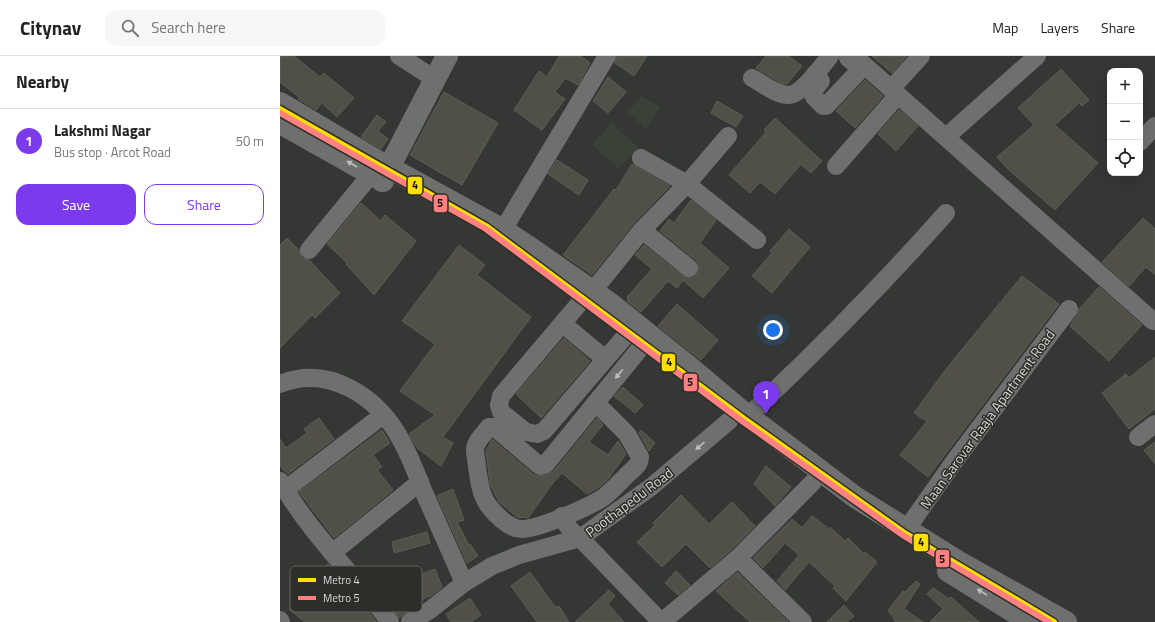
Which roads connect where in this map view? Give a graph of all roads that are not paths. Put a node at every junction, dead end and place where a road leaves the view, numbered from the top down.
1 (399, 56) edge
2 (447, 56) edge
3 (607, 56) edge
4 (854, 56) edge
5 (921, 56) edge
6 (1037, 56) edge
7 (837, 58) edge
8 (432, 69) edge
9 (818, 77) junction
10 (752, 78) dead end
11 (895, 92) junction
12 (280, 103) edge
13 (280, 123) edge
14 (1155, 126) edge
15 (728, 136) dead end
16 (946, 137) junction
17 (1142, 140) edge
18 (641, 158) dead end
19 (836, 166) dead end
20 (381, 172) junction
21 (687, 184) junction
22 (946, 213) dead end
23 (503, 230) junction
24 (642, 230) junction
25 (757, 240) dead end
26 (309, 250) dead end
27 (689, 268) dead end
28 (588, 295) junction
29 (1069, 310) dead end
30 (1154, 321) dead end
31 (563, 324) junction
32 (635, 340) junction
33 (605, 359) junction
34 (283, 378) edge
35 (596, 403) junction
36 (383, 415) junction
37 (739, 418) junction
38 (1155, 424) edge
39 (1138, 436) dead end
40 (420, 482) junction
41 (813, 482) junction
42 (282, 486) edge
43 (562, 516) junction
44 (906, 530) junction
45 (580, 538) junction
46 (332, 553) junction
47 (738, 558) junction
48 (344, 566) edge
49 (464, 583) junction
50 (382, 612) edge
51 (434, 616) edge
52 (1017, 619) edge
53 (390, 622) edge
54 (410, 622) edge
55 (661, 622) edge
56 (803, 622) edge
57 (1066, 622) edge

1 - 8 street
2 - 8 main road
3 - 23 street
4 - 11 street
5 - 11 street
6 - 16 street
7 - 9 street
7 - 9 street
8 - 20 main road
9 - 10 street
11 - 16 street
11 - 19 street
12 - 20 main road
20 -> 13 main road
14 - 17 street
15 - 21 street
16 - 30 street
18 - 21 street
20 - 23 main road
20 - 26 street
20 - 28 main road
21 - 24 street
21 - 25 street
22 - 37 street, Poothapedu Road
23 - 28 main road
24 - 27 street
24 - 28 street
28 - 31 street
28 - 32 main road
28 - 37 main road
29 - 44 street, Maan Sarovar Raaja Apartment Road
31 - 33 street
31 - 33 street
32 - 33 street
32 -> 35 street
32 - 37 main road
34 - 36 street
35 - 43 street
35 - 43 street
36 - 40 street
36 - 42 street
37 - 41 main road
37 - 44 main road
37 -> 45 street, Poothapedu Road
38 - 39 street
40 - 46 street
40 - 49 street
41 - 47 street
52 -> 41 main road
42 - 46 street
43 - 45 street
44 - 57 main road
45 - 49 street
45 - 55 street, Poothapedu Road
46 - 48 street
47 - 55 street
47 - 56 street
49 - 51 street
50 - 53 street
51 - 54 street

